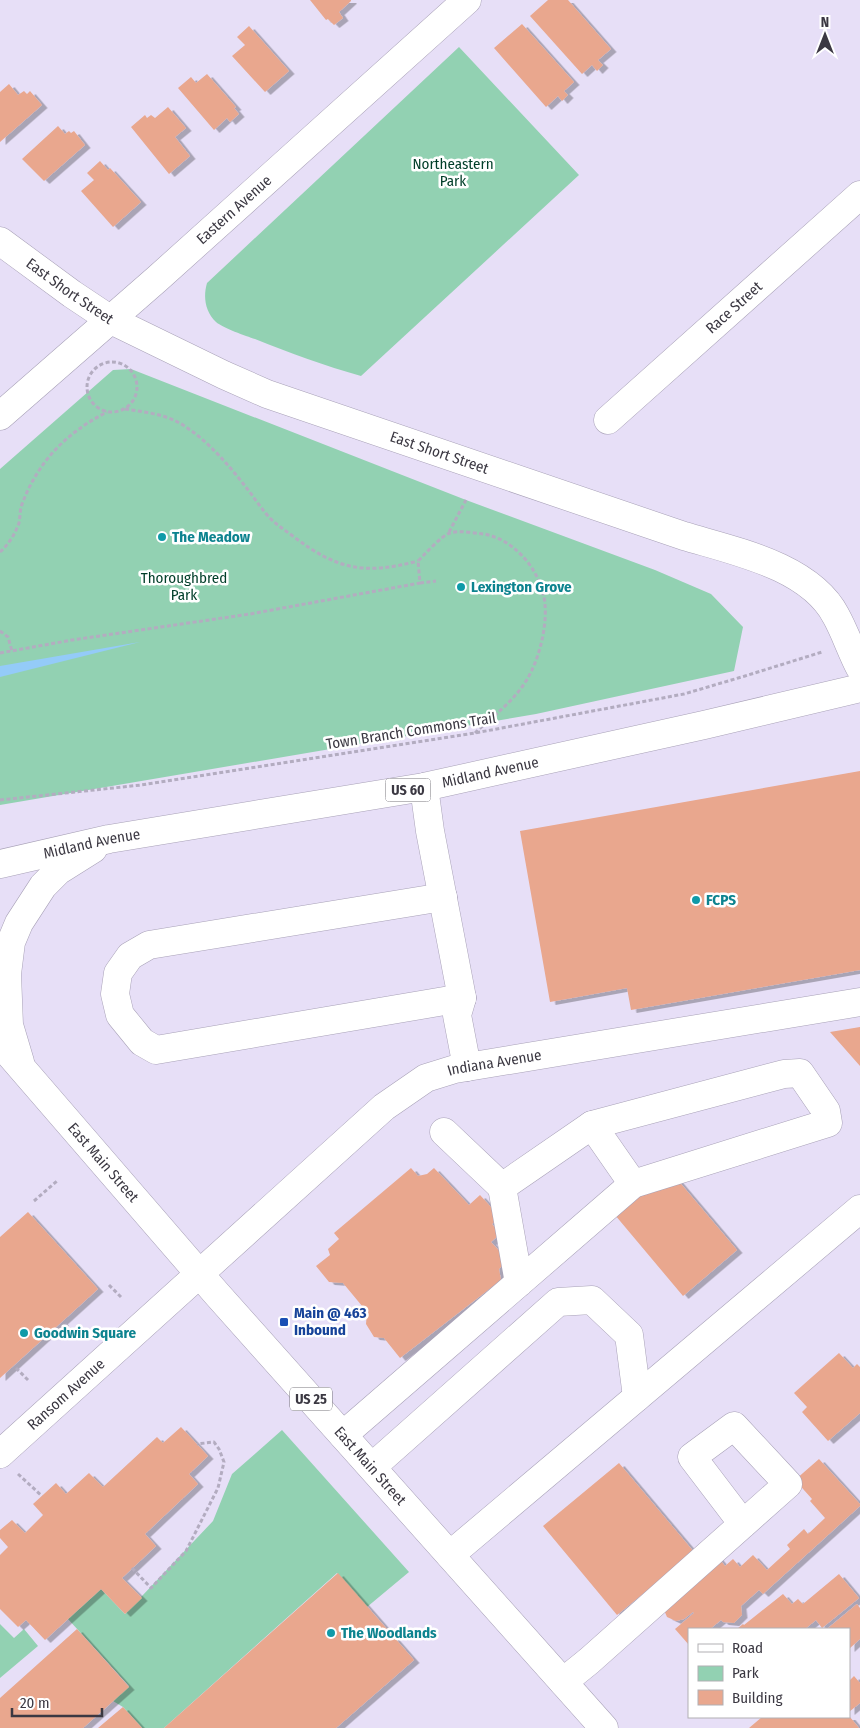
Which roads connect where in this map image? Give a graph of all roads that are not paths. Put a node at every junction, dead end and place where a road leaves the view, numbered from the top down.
1 (451, 5) edge
2 (860, 195) edge
3 (0, 241) edge
4 (110, 320) junction
5 (0, 416) edge
6 (608, 420) dead end
7 (860, 668) edge
8 (860, 688) edge
9 (424, 787) junction
10 (109, 839) junction
11 (0, 864) edge
12 (443, 897) junction
13 (462, 998) junction
14 (860, 1002) edge
15 (0, 1043) edge
16 (11, 1062) edge
17 (467, 1067) junction
18 (592, 1125) junction
19 (444, 1132) dead end
20 (633, 1184) junction
21 (502, 1187) junction
22 (860, 1209) edge
23 (200, 1275) junction
24 (519, 1283) junction
25 (637, 1397) junction
26 (343, 1435) junction
27 (8, 1463) edge
28 (372, 1467) junction
29 (743, 1524) dead end
30 (450, 1555) junction
31 (563, 1682) junction
32 (604, 1728) edge

1 - 4 main road, Eastern Avenue
2 - 6 main road, Race Street
3 - 4 main road, East Short Street
4 - 5 main road, Eastern Avenue
4 - 7 main road, East Short Street
8 - 9 main road, Midland Avenue / US 60
9 - 10 main road, Midland Avenue / US 60
9 - 12 main road
10 - 11 main road, Midland Avenue / US 60
10 - 16 main road, East Main Street
12 - 13 main road
12 - 13 main road
13 - 17 main road
14 - 17 main road, Indiana Avenue
15 - 16 main road, East Main Street / US 25
16 - 23 main road, East Main Street / US 25
17 - 23 main road, Indiana Avenue
18 - 20 main road
18 - 20 main road
18 - 21 main road
19 - 21 main road
20 - 24 main road
21 - 24 main road
22 - 25 main road
23 - 26 main road, East Main Street / US 25
23 - 27 main road, Ransom Avenue
24 - 26 main road
25 - 28 main road
25 - 30 main road
26 - 28 main road, East Main Street / US 25
28 - 30 main road, East Main Street / US 25
29 - 31 main road
30 - 31 main road, East Main Street / US 25
31 - 32 main road, East Main Street / US 25

